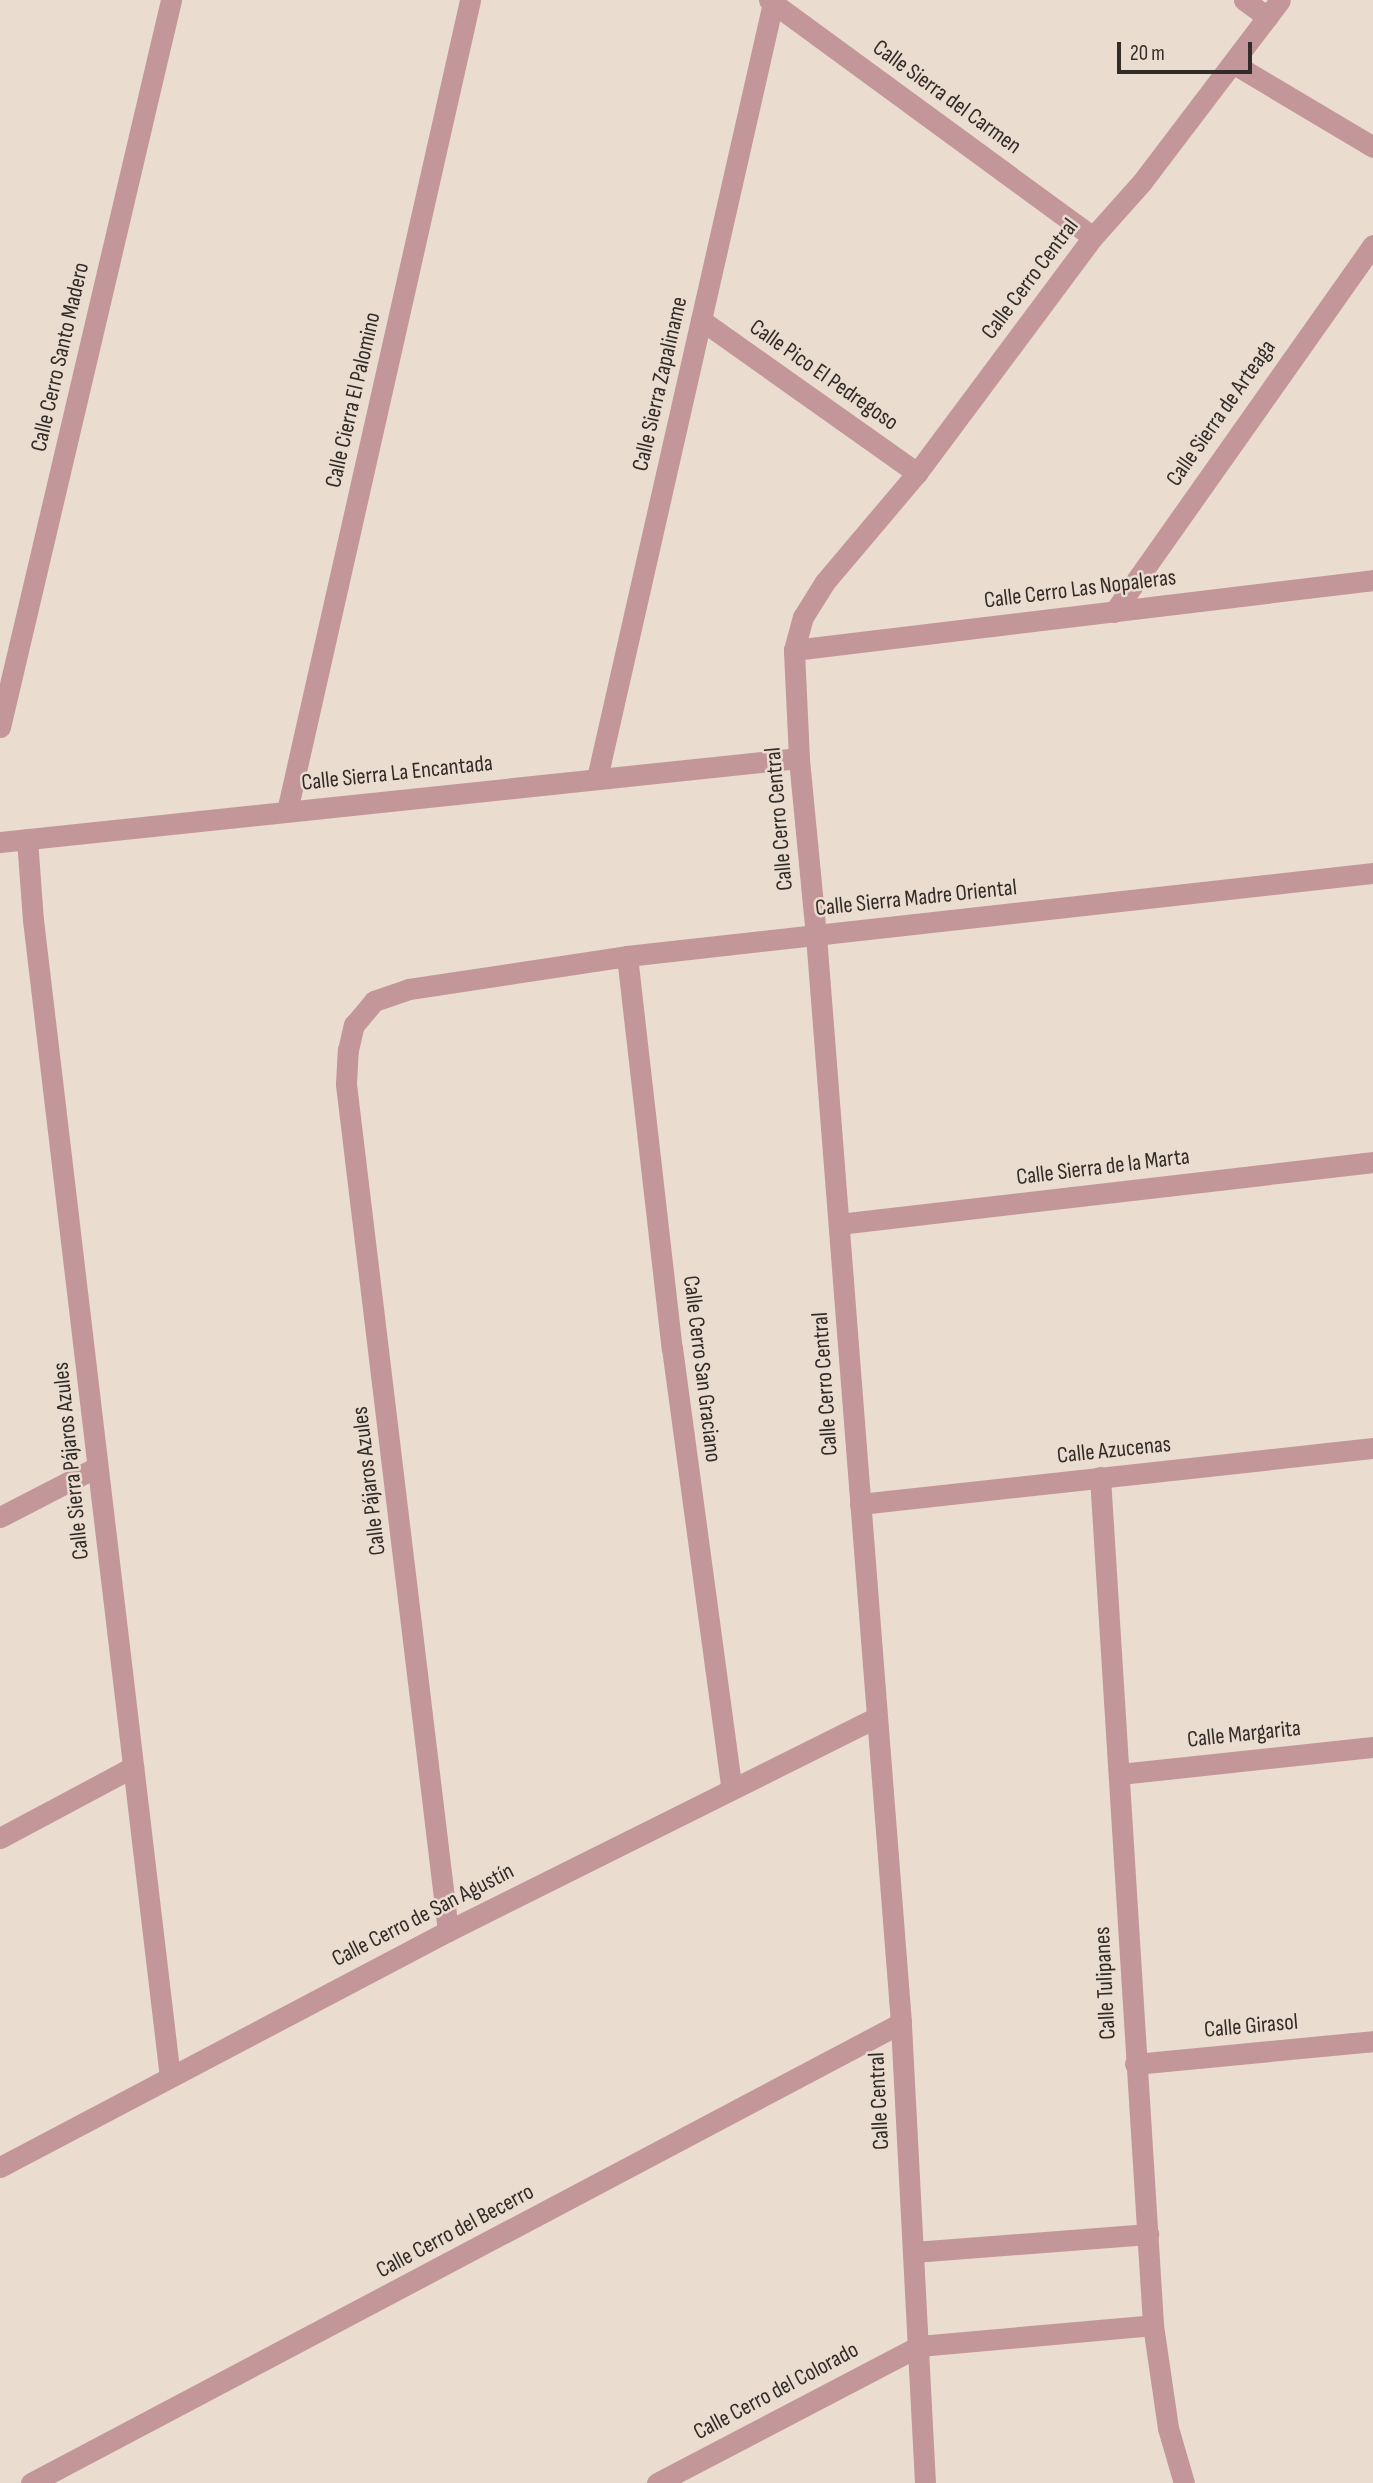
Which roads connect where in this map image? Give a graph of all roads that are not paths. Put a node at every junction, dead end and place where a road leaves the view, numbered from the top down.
1 (171, 0) edge
2 (470, 0) edge
3 (1244, 0) edge
4 (771, 1) edge
5 (1273, 8) edge
6 (1234, 64) junction
7 (1373, 147) edge
8 (1093, 237) junction
9 (1373, 245) edge
10 (701, 320) junction
11 (917, 474) junction
12 (1373, 580) edge
13 (1114, 612) junction
14 (794, 650) junction
15 (0, 727) edge
16 (799, 758) junction
17 (597, 778) junction
18 (288, 811) junction
19 (27, 839) junction
20 (0, 842) edge
21 (1373, 873) edge
22 (816, 936) junction
23 (627, 956) junction
24 (354, 1025) joint
25 (1373, 1162) edge
26 (839, 1224) junction
27 (1373, 1448) edge
28 (97, 1467) junction
29 (1100, 1477) junction
30 (860, 1504) junction
31 (0, 1517) edge
32 (875, 1718) junction
33 (1373, 1747) edge
34 (133, 1767) junction
35 (1120, 1774) junction
36 (732, 1787) junction
37 (0, 1838) edge
38 (448, 1931) junction
39 (901, 2024) junction
40 (1373, 2041) edge
41 (1135, 2063) junction
42 (170, 2077) junction
43 (0, 2167) edge
44 (1148, 2234) junction
45 (914, 2252) junction
46 (1153, 2325) junction
47 (919, 2346) junction
48 (31, 2483) edge
49 (657, 2483) edge
50 (925, 2483) edge
51 (1184, 2483) edge

1 - 15 street, Calle Cerro Santo Madero
2 - 18 street, Calle Cierra El Palomino
3 - 5 street
4 - 8 street, Calle Sierra del Carmen
4 - 10 street, Calle Sierra Zapaliname
5 - 6 street, Calle Cerro Central
6 - 7 street
6 - 8 street, Calle Cerro Central
8 - 11 street, Calle Cerro Central
9 - 13 street, Calle Sierra de Arteaga
10 - 11 street, Calle Pico El Pedregoso
10 - 17 street, Calle Sierra Zapaliname
11 - 14 street, Calle Cerro Central
12 - 13 street, Calle Cerro Las Nopaleras
13 - 14 street, Calle Cerro Las Nopaleras
14 - 16 street, Calle Cerro Central
16 - 17 street, Calle Sierra La Encantada
16 - 22 street, Calle Cerro Central
17 - 18 street, Calle Sierra La Encantada
18 - 19 street, Calle Sierra La Encantada
19 - 20 street, Calle Sierra La Encantada
19 - 28 street, Calle Sierra Pájaros Azules
21 - 22 street, Calle Sierra Madre Oriental
22 - 23 street, Calle Sierra Madre Oriental
22 - 26 street, Calle Cerro Central
23 - 24 street, Calle Sierra Madre Oriental
23 - 36 street, Calle Cerro San Graciano
24 - 38 street, Calle Pájaros Azules
25 - 26 street, Calle Sierra de la Marta
26 - 30 street, Calle Cerro Central
27 - 29 street, Calle Azucenas
28 - 31 street
28 - 34 street, Calle Sierra Pájaros Azules
29 - 30 street, Calle Azucenas
29 - 35 street, Calle Tulipanes
30 - 32 street, Calle Cerro Central
32 - 36 street, Calle Cerro de San Agustín
32 - 39 street, Calle Central
33 - 35 street, Calle Margarita
34 - 37 street
34 - 42 street, Calle Sierra Pájaros Azules
35 - 41 street, Calle Tulipanes
36 - 38 street, Calle Cerro de San Agustín
38 - 42 street, Calle Cerro de San Agustín
39 - 45 street, Calle Central
39 - 48 street, Calle Cerro del Becerro
40 - 41 street, Calle Girasol
41 - 44 street, Calle Tulipanes
42 - 43 street, Calle Cerro de San Agustín
44 - 45 street
44 - 46 street, Calle Tulipanes
45 - 47 street, Calle Central
46 - 47 street
46 - 51 street, Calle Tulipanes
47 - 49 street, Calle Cerro del Colorado
47 - 50 street, Calle Central

